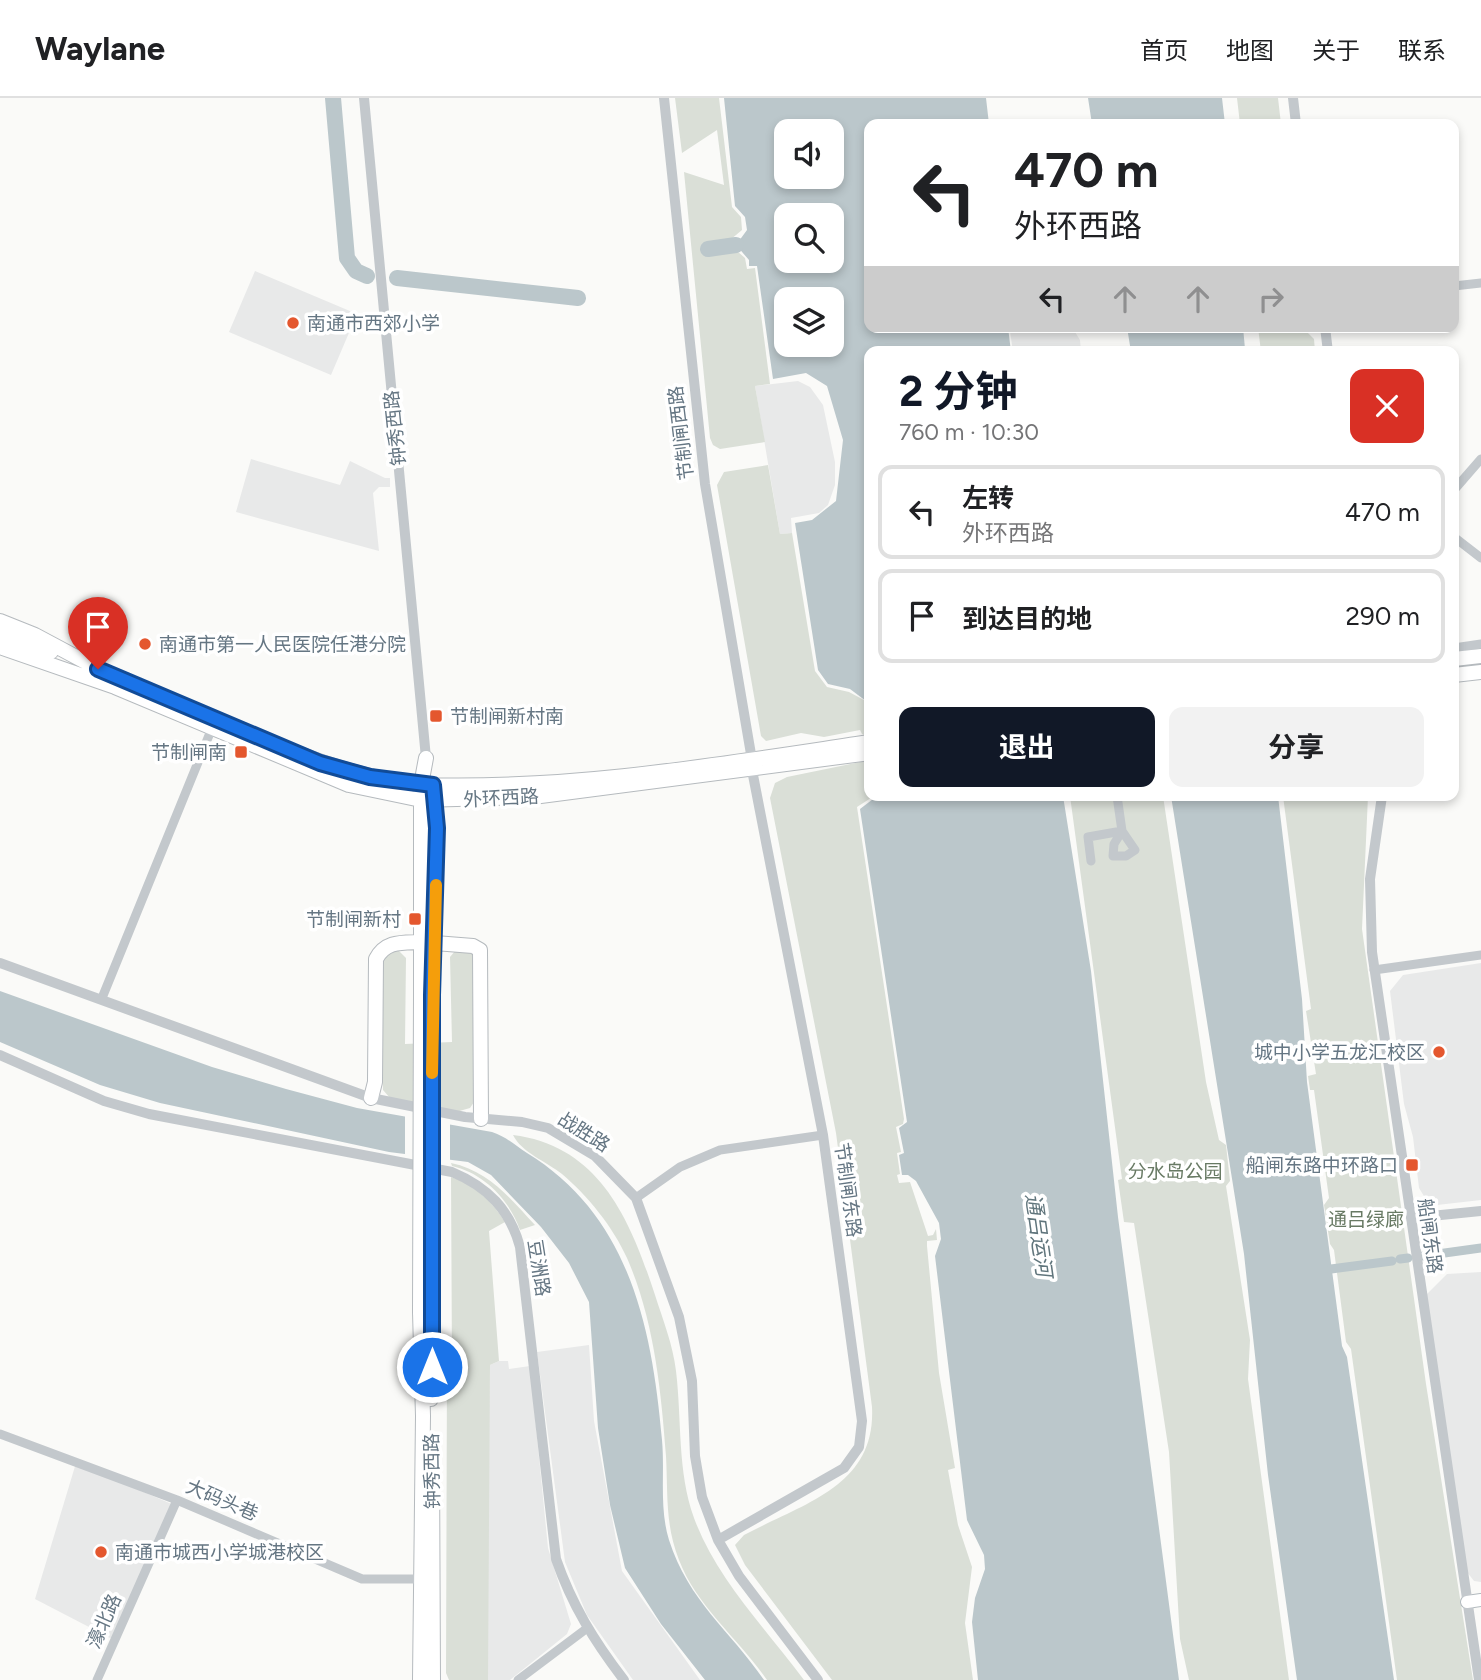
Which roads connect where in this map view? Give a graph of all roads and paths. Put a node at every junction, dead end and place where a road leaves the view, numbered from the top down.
1 (364, 98) edge
2 (664, 98) edge
3 (1293, 98) edge
4 (1295, 119) edge
5 (1481, 283) edge
6 (1459, 285) edge
7 (1481, 459) edge
8 (1459, 484) edge
9 (1459, 541) edge
10 (1481, 558) edge
11 (0, 621) edge
12 (0, 633) edge
13 (1481, 644) edge
14 (0, 647) edge
15 (1459, 647) edge
16 (1481, 656) edge
17 (1459, 658) edge
18 (1481, 672) edge
19 (1459, 674) edge
20 (117, 684) junction
21 (212, 728) junction
22 (864, 744) edge
23 (864, 753) edge
24 (822, 754) junction
25 (426, 758) joint
26 (752, 765) junction
27 (427, 785) junction
28 (428, 801) junction
29 (1118, 801) edge
30 (1381, 801) edge
31 (1091, 861) dead end
32 (429, 942) junction
33 (1481, 955) edge
34 (0, 963) edge
35 (1374, 970) junction
36 (102, 998) junction
37 (0, 1055) edge
38 (370, 1098) junction
39 (481, 1119) junction
40 (823, 1135) junction
41 (636, 1198) junction
42 (1481, 1211) edge
43 (1411, 1218) junction
44 (0, 1433) edge
45 (177, 1500) junction
46 (718, 1540) junction
47 (427, 1579) junction
48 (1481, 1600) edge
49 (1467, 1602) junction
50 (586, 1629) junction
51 (97, 1680) edge
52 (420, 1680) edge
53 (433, 1680) edge
54 (518, 1680) edge
55 (624, 1680) edge
56 (818, 1680) edge
57 (1479, 1680) edge

1 - 25 street, 钟秀西路
2 - 26 street, 节制闸西路
3 - 4 street
5 - 6 street
7 - 8 street
9 - 10 street
11 - 20 main road, 外环西路
12 - 20 main road, 外环西路
13 - 15 street
14 - 20 main road, 外环西路
16 - 17 main road
18 - 19 main road
20 - 21 main road, 外环西路
20 - 27 main road, 外环西路
21 - 28 main road, 外环西路
21 - 36 street
22 - 24 main road
23 - 24 main road
24 - 26 main road, 外环西路
25 - 27 main road
26 - 27 main road, 外环西路
26 - 28 main road, 外环西路
26 - 40 street, 节制闸东路
27 - 28 main road, 钟秀西路
28 - 32 main road, 钟秀西路
29 - 31 street
30 - 35 street, 船闸东路
32 - 38 main road
32 - 39 main road
32 - 47 main road, 钟秀西路, bridge
33 - 35 street
34 - 36 street, 战胜路
35 - 43 street, 船闸东路
36 - 38 street, 战胜路
37 - 50 street, 豆洲路
38 - 39 street, 战胜路
39 - 41 street, 战胜路
40 - 41 street
40 - 46 street, 节制闸东路
41 - 46 street, 战胜路
42 - 43 street
43 - 49 street, 船闸东路
44 - 45 street, 大码头巷
45 - 47 street, 大码头巷
45 - 51 street, 濠北路
46 - 56 street, 战胜路
47 - 52 main road, 钟秀西路
47 - 53 main road, 钟秀西路
48 - 49 main road
49 - 57 street, 船闸东路
50 - 54 street
50 - 55 street, 豆洲路

